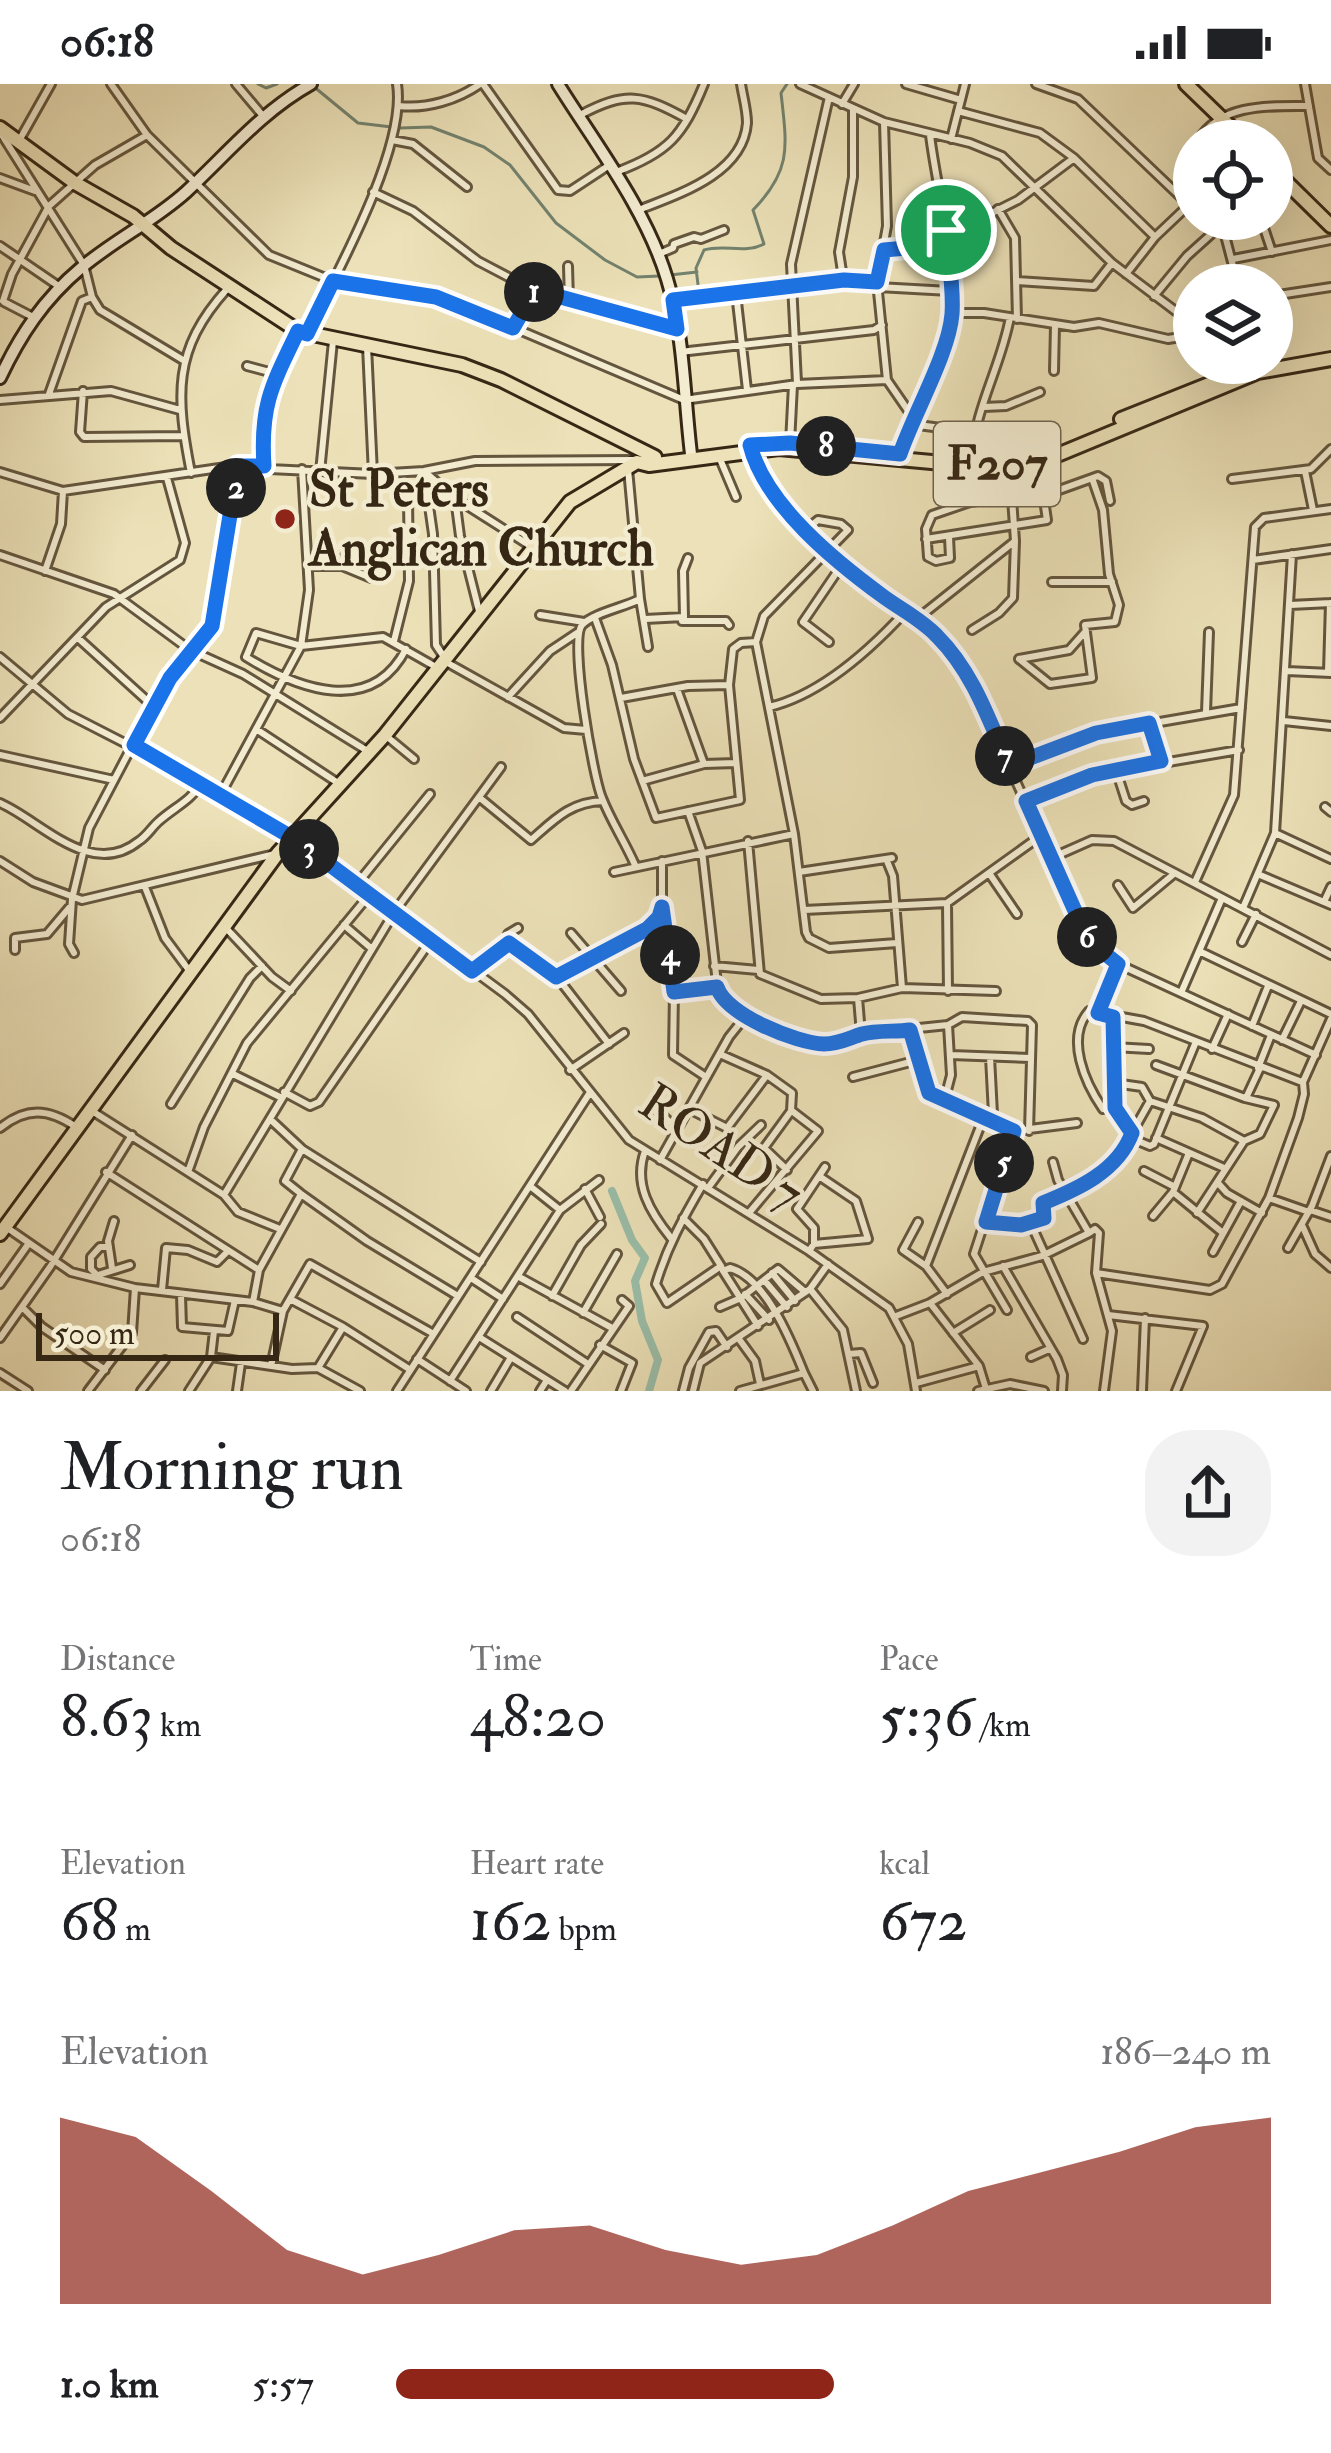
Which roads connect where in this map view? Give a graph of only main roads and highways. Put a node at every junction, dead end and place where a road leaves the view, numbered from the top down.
1 (1186, 84) edge
2 (1224, 120) edge
3 (0, 130) edge
4 (1293, 191) edge
5 (1331, 226) edge
6 (1331, 356) edge
7 (1293, 360) edge
8 (1197, 384) edge
9 (750, 448) junction
10 (640, 460) junction
11 (965, 465) junction
12 (3, 1231) edge

1 - 2 main road
3 - 10 main road
4 - 5 main road
6 - 7 main road, F207
6 - 11 main road, F207
8 - 11 main road, F207
9 - 10 main road, F207
9 - 10 main road, F207
9 - 11 main road, F207
9 - 11 main road, F207
10 - 12 main road

